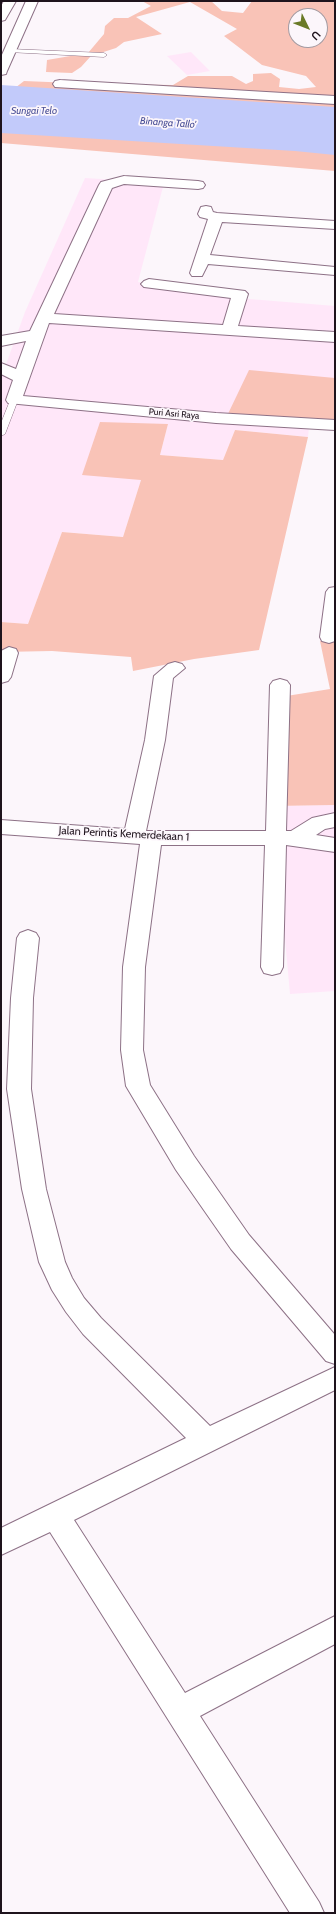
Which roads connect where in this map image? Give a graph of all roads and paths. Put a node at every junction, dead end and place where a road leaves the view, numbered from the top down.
1 (10, 1) edge
2 (32, 1) edge
3 (1, 17) edge
4 (10, 51) junction
5 (104, 55) dead end
6 (1, 71) edge
7 (60, 84) dead end
8 (335, 100) edge
9 (198, 185) dead end
10 (209, 204) dead end
11 (216, 217) junction
12 (335, 225) edge
13 (202, 260) junction
14 (335, 271) edge
15 (149, 284) dead end
16 (191, 289) junction
17 (44, 318) junction
18 (229, 330) junction
19 (36, 336) junction
20 (335, 337) edge
21 (1, 341) edge
22 (1, 368) edge
23 (22, 378) junction
24 (14, 400) junction
25 (335, 425) edge
26 (1, 434) edge
27 (335, 592) edge
28 (335, 635) edge
29 (9, 653) dead end
30 (174, 668) dead end
31 (1, 677) edge
32 (280, 685) dead end
33 (335, 820) edge
34 (1, 827) edge
35 (143, 837) junction
36 (285, 838) junction
37 (335, 845) edge
38 (28, 938) dead end
39 (272, 967) dead end
40 (335, 1353) edge
41 (335, 1378) edge
42 (207, 1441) junction
43 (55, 1515) junction
44 (1, 1542) edge
45 (335, 1629) edge
46 (180, 1712) junction
47 (308, 1913) edge

1 - 3 main road
2 - 4 main road
4 - 5 lane
4 - 6 main road
7 - 8 main road
9 - 17 main road
10 - 11 main road
11 - 12 main road
11 - 13 main road
13 - 14 main road
13 - 16 main road
15 - 16 main road
16 - 18 main road
17 - 18 main road
17 - 19 main road
18 - 20 main road
19 - 21 main road
19 - 23 main road
22 - 23 main road
23 - 24 main road
24 - 25 main road, Puri Asri Raya
24 - 26 lane
27 - 28 main road
29 - 31 main road
30 - 35 main road
32 - 36 main road
33 - 36 main road
34 - 35 main road, Jalan Perintis Kemerdekaan 1
35 - 36 main road, Jalan Perintis Kemerdekaan 1
35 - 40 main road
36 - 37 main road, Jalan Perintis Kemerdekaan 1
36 - 39 main road
38 - 42 main road
41 - 42 main road
42 - 43 main road
43 - 44 main road
43 - 46 main road
45 - 46 main road
46 - 47 main road

